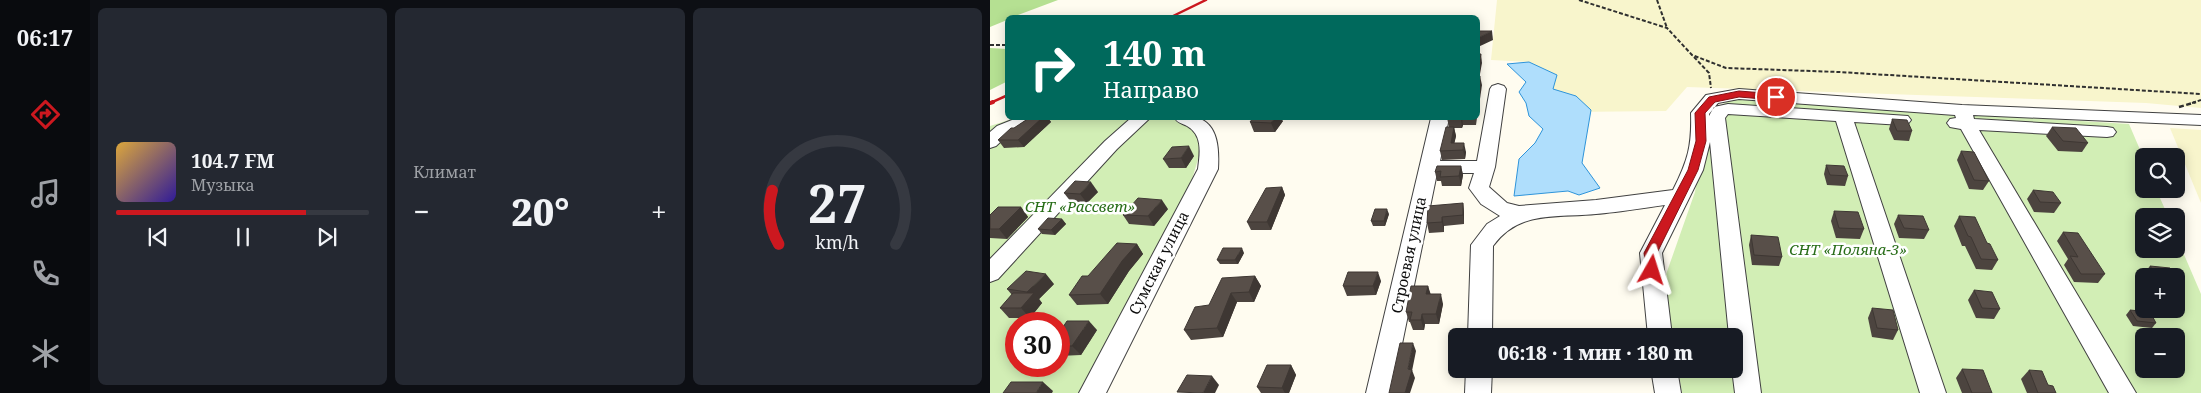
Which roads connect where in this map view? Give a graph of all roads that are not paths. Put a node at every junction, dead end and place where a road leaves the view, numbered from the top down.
1 (1498, 89) dead end
2 (1842, 116) junction
3 (1964, 117) junction
4 (1026, 120) edge
5 (1139, 120) edge
6 (1189, 120) edge
7 (1440, 120) edge
8 (2201, 120) edge
9 (1206, 123) edge
10 (2106, 132) dead end
11 (990, 142) edge
12 (1485, 166) junction
13 (1428, 168) junction
14 (1679, 196) junction
15 (1528, 213) junction
16 (990, 273) edge
17 (1480, 328) edge
18 (1659, 328) edge
19 (1479, 378) edge
20 (1666, 378) edge
21 (1092, 393) edge
22 (1379, 393) edge
23 (1478, 393) edge
24 (1668, 393) edge
25 (1748, 393) edge
26 (1933, 393) edge
27 (2123, 393) edge

1 - 12 street
2 - 3 street
2 - 25 street
2 - 26 street
3 - 8 street
3 - 10 street
3 - 14 street
3 - 27 street
4 - 11 street
5 - 16 street
6 - 9 street, Сумская улица
7 - 13 street, Строевая улица
9 - 21 street, Сумская улица
12 - 13 street
12 - 15 street
13 - 22 street, Строевая улица
14 - 15 street
14 - 18 street
15 - 17 street
19 - 23 street
20 - 24 street

